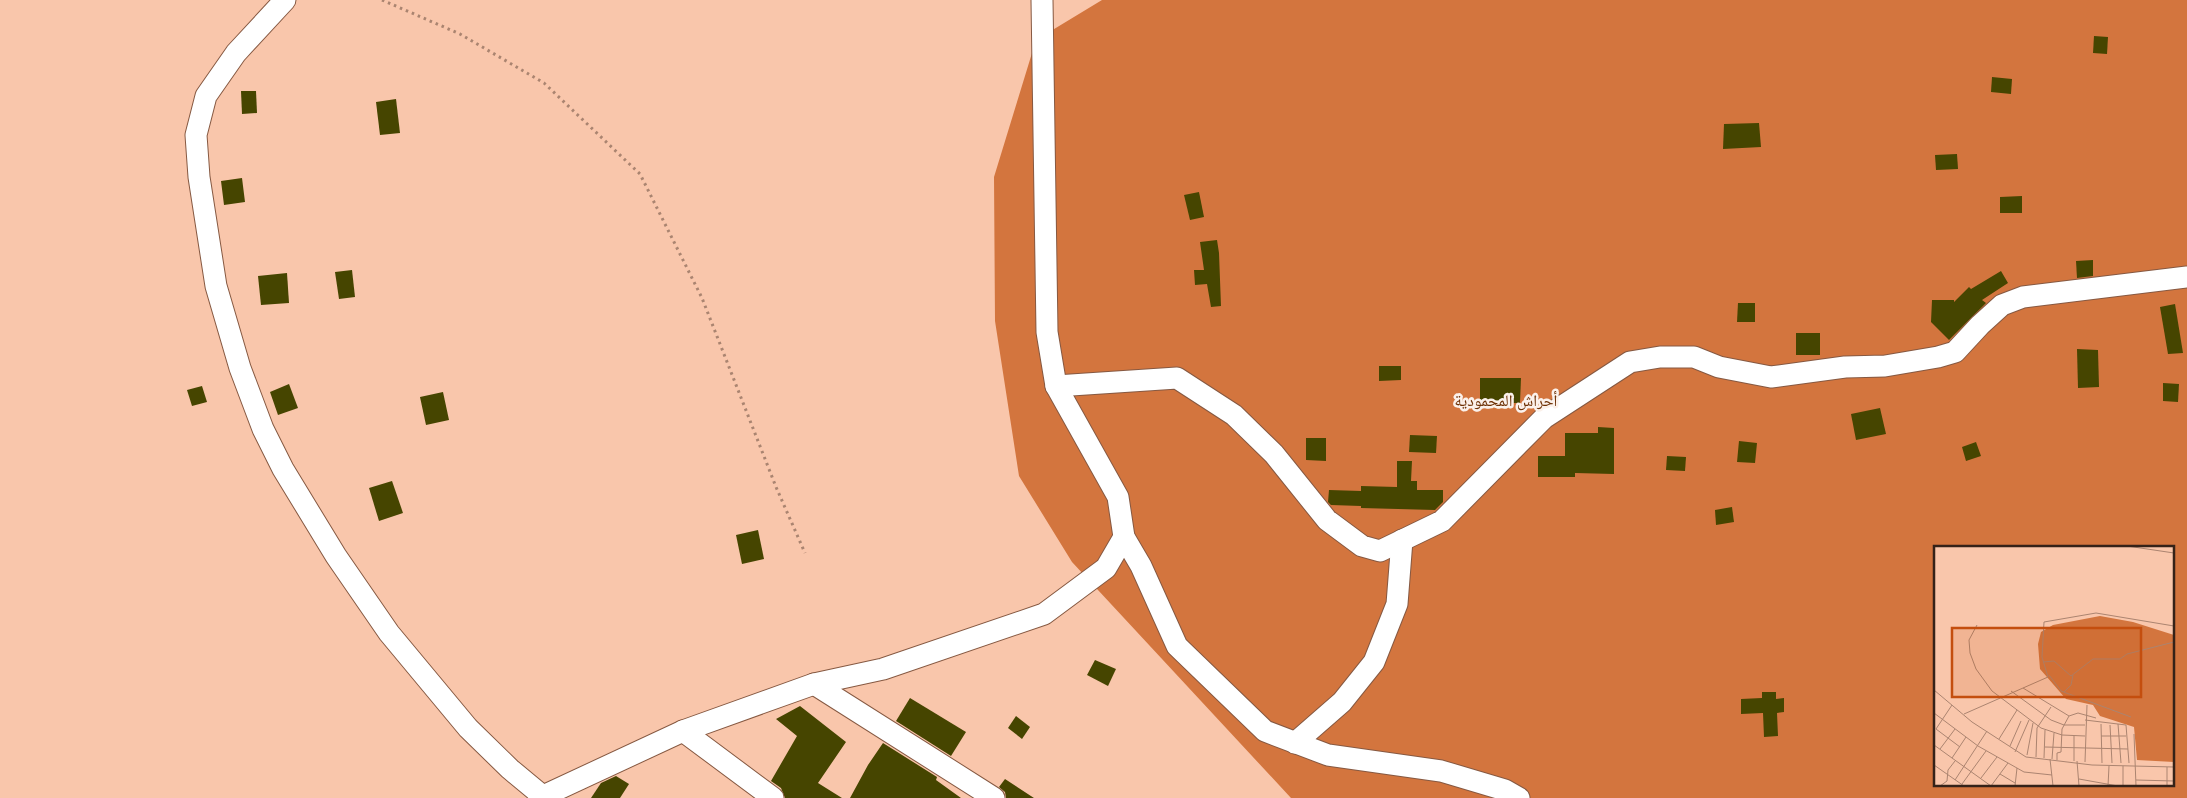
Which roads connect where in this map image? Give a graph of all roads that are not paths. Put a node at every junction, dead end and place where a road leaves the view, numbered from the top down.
1 (285, 0) edge
2 (1042, 0) edge
3 (2187, 277) edge
4 (1056, 386) junction
5 (1124, 537) junction
6 (1402, 540) junction
7 (814, 684) junction
8 (683, 731) junction
9 (1295, 743) junction
10 (542, 797) edge
11 (773, 798) edge
12 (994, 798) edge
13 (1519, 798) edge

1 - 10 street
2 - 4 street
3 - 6 street
4 - 5 street
4 - 6 street
5 - 7 street
5 - 9 street
6 - 9 street
7 - 8 street
7 - 12 street
8 - 10 street
8 - 11 street
9 - 13 street

